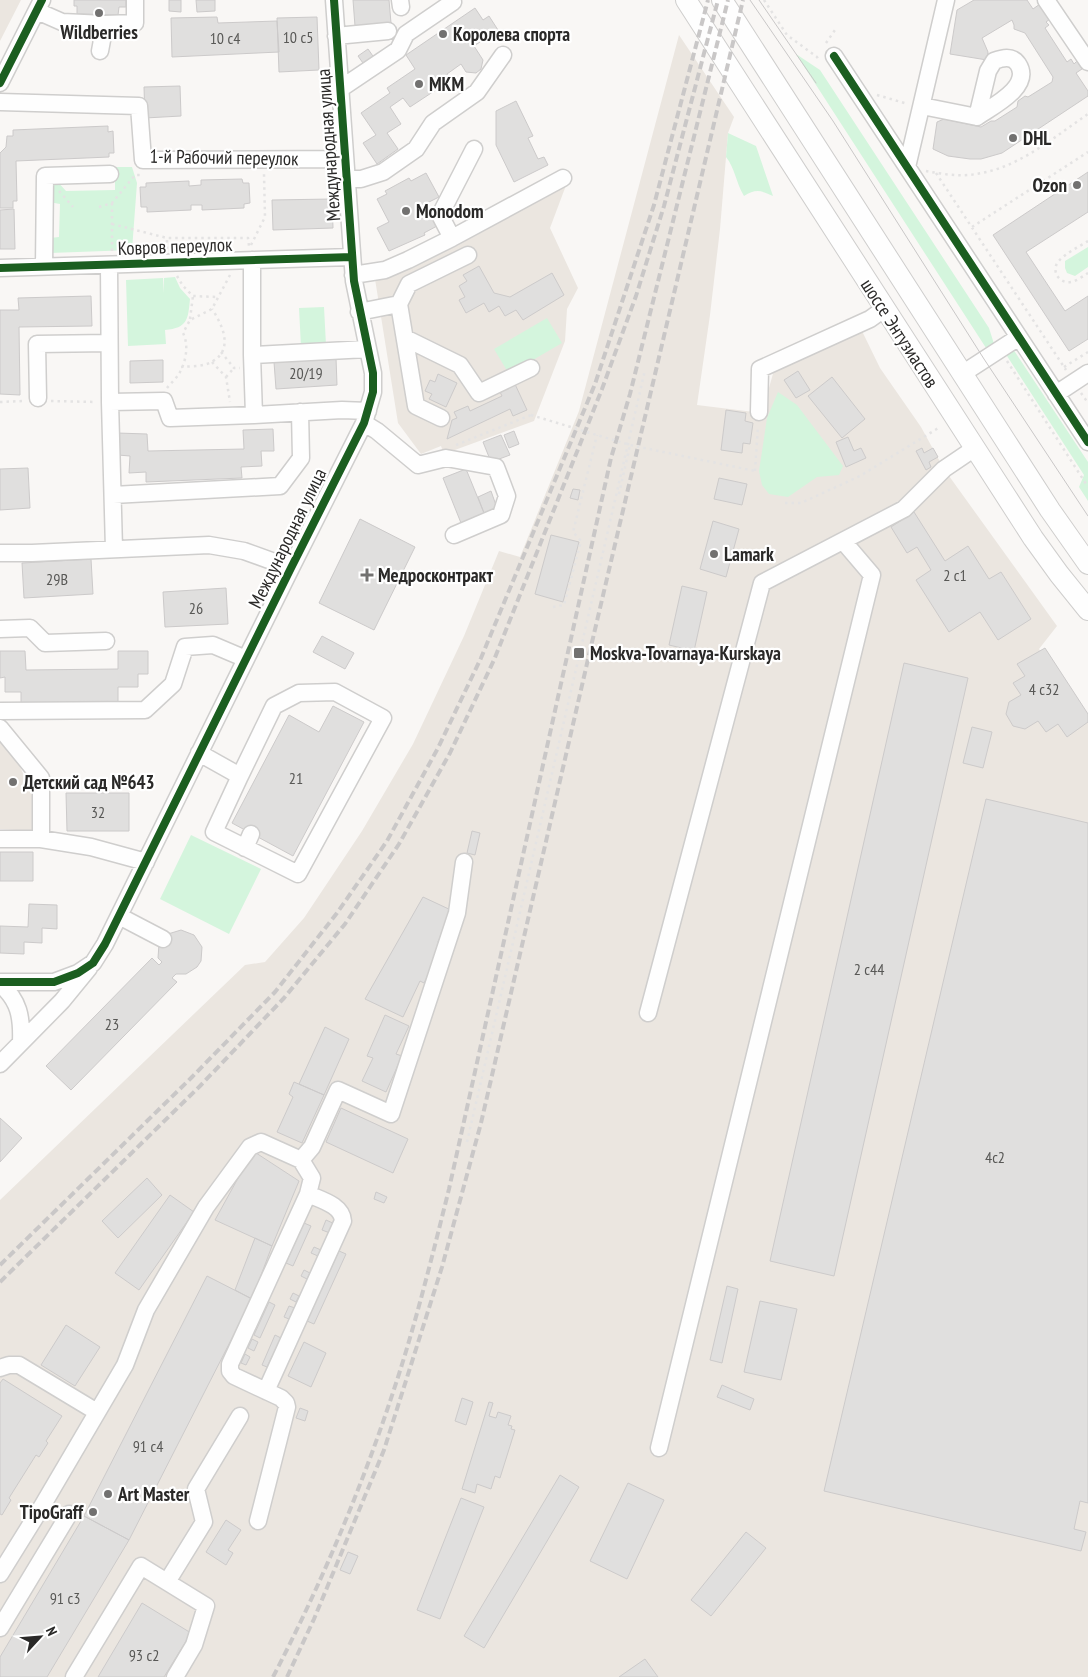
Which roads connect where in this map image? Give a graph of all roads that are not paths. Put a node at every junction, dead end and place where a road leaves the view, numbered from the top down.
1 (135, 0) edge
2 (334, 0) edge
3 (686, 0) edge
4 (946, 0) edge
5 (1046, 0) edge
6 (453, 2) dead end
7 (39, 5) edge
8 (725, 5) edge
9 (105, 24) junction
10 (388, 31) dead end
11 (336, 36) junction
12 (100, 51) dead end
13 (503, 55) dead end
14 (828, 60) road end
15 (1088, 62) edge
16 (2, 77) edge
17 (340, 90) junction
18 (0, 102) edge
19 (922, 107) junction
20 (977, 117) dead end
21 (474, 149) dead end
22 (345, 159) junction
23 (907, 167) junction
24 (110, 174) dead end
25 (563, 178) dead end
26 (346, 179) junction
27 (452, 238) junction
28 (250, 253) junction
29 (468, 255) dead end
30 (352, 257) junction
31 (110, 259) junction
32 (44, 267) junction
33 (0, 268) edge
34 (353, 275) junction
35 (399, 304) junction
36 (884, 309) junction
37 (360, 312) junction
38 (1019, 337) junction
39 (405, 338) junction
40 (109, 343) junction
41 (367, 349) junction
42 (253, 361) junction
43 (531, 368) dead end
44 (1088, 373) edge
45 (962, 374) junction
46 (1056, 394) junction
47 (38, 400) road end
48 (110, 402) junction
49 (300, 412) junction
50 (759, 412) road end
51 (254, 415) junction
52 (366, 417) junction
53 (441, 418) dead end
54 (1088, 442) edge
55 (975, 448) junction
56 (113, 495) junction
57 (454, 535) dead end
58 (843, 541) junction
59 (114, 549) junction
60 (0, 552) edge
61 (1088, 564) edge
62 (291, 568) junction
63 (1088, 610) edge
64 (0, 629) edge
65 (106, 641) dead end
66 (246, 659) junction
67 (0, 711) edge
68 (0, 728) edge
69 (199, 754) junction
70 (240, 776) junction
71 (0, 839) edge
72 (40, 839) junction
73 (146, 862) junction
74 (464, 862) dead end
75 (119, 916) junction
76 (163, 938) dead end
77 (93, 962) junction
78 (0, 983) edge
79 (648, 1013) dead end
80 (21, 1042) junction
81 (0, 1064) edge
82 (301, 1160) junction
83 (308, 1194) junction
84 (0, 1368) edge
85 (266, 1391) junction
86 (97, 1412) junction
87 (240, 1416) dead end
88 (659, 1448) dead end
89 (68, 1514) dead end
90 (258, 1521) dead end
91 (0, 1574) edge
92 (168, 1582) junction
93 (0, 1628) edge
94 (74, 1677) edge
95 (175, 1677) edge

1 - 9 street
2 - 11 street, Международная улица
3 - 36 main road, шоссе Энтузиастов
4 - 19 street
5 - 15 street
6 - 17 street
7 - 9 street
7 - 16 street
8 - 45 main road, шоссе Энтузиастов
9 - 12 street
10 - 11 street
11 - 17 street, Международная улица
13 - 26 street
14 - 23 street
17 - 22 street, Международная улица
18 - 22 street, 1-й Рабочий переулок
19 - 20 street
19 - 23 street
21 - 27 street
22 - 26 street, Международная улица
23 - 38 street
24 - 32 street
25 - 27 street
26 - 30 street, Международная улица
27 - 34 street
28 - 30 street, Ковров переулок
28 - 31 street, Ковров переулок
28 - 42 street
29 - 35 street
30 - 34 street, Международная улица
31 - 32 street, Ковров переулок
31 - 40 street
32 - 33 street, Ковров переулок
34 - 37 street, Международная улица
35 - 37 street
35 - 39 street
36 - 50 street
36 - 55 main road, шоссе Энтузиастов
37 - 41 street, Международная улица
38 - 45 street
38 - 46 street
39 - 43 street
39 - 53 street
40 - 47 street
40 - 48 street
41 - 42 street
41 - 52 street, Международная улица
42 - 51 street
44 - 46 street
45 - 61 main road, шоссе Энтузиастов
46 - 54 street
48 - 51 street
48 - 56 street
49 - 51 street
49 - 52 street
49 - 56 street
52 - 57 street
52 - 62 street, Международная улица
55 - 58 street
55 - 63 main road, шоссе Энтузиастов
56 - 59 street
58 - 79 street
58 - 88 street
59 - 60 street
59 - 62 street
62 - 66 street, Международная улица
64 - 65 street
66 - 67 street
66 - 69 street, Международная улица
68 - 72 street
69 - 70 street
69 - 73 street, Международная улица
70 - 70 street
71 - 72 street
72 - 73 street
73 - 75 street, Международная улица
74 - 82 street
75 - 76 street
75 - 77 street, Международная улица
77 - 78 street, Международная улица
77 - 80 street
78 - 80 street
80 - 81 street
82 - 83 street
82 - 86 street
83 - 85 street
83 - 85 street
84 - 86 street
85 - 90 street
86 - 91 street
87 - 92 street
89 - 93 street
92 - 94 street
92 - 95 street

